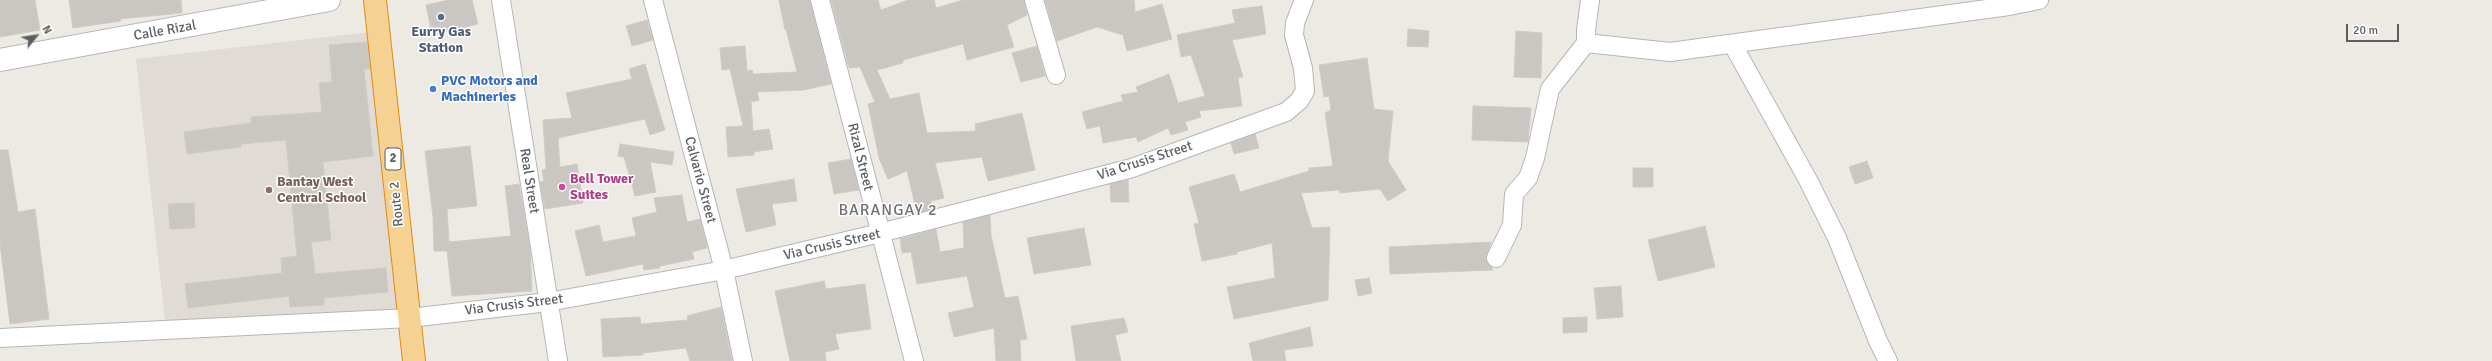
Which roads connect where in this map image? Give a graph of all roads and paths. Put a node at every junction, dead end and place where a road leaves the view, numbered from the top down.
1 (329, 0) edge
2 (375, 0) edge
3 (501, 0) edge
4 (653, 0) edge
5 (820, 0) edge
6 (1034, 0) edge
7 (1304, 0) edge
8 (1590, 0) edge
9 (2039, 0) edge
10 (1586, 43) junction
11 (1733, 45) junction
12 (0, 60) edge
13 (1056, 75) dead end
14 (880, 233) junction
15 (1496, 258) dead end
16 (724, 270) junction
17 (548, 302) junction
18 (410, 318) junction
19 (0, 338) edge
20 (414, 361) edge
21 (558, 361) edge
22 (743, 361) edge
23 (914, 361) edge
24 (1888, 361) edge

1 - 12 main road, Calle Rizal
2 - 18 highway, Route 2 / 2
3 - 17 street, Real Street
4 - 16 street, Calvario Street
5 - 14 street, Rizal Street
6 - 13 street
7 - 14 street, Via Crusis Street
8 - 10 street
9 - 11 street
10 - 11 street
10 - 15 street
11 - 24 street
14 - 16 street, Via Crusis Street
14 - 23 street, Rizal Street
16 - 17 street, Via Crusis Street
16 - 22 street, Calvario Street
17 - 18 street, Via Crusis Street
17 - 21 street, Real Street
18 - 19 street, Via Crusis Street
18 - 20 highway, Route 2 / 2

